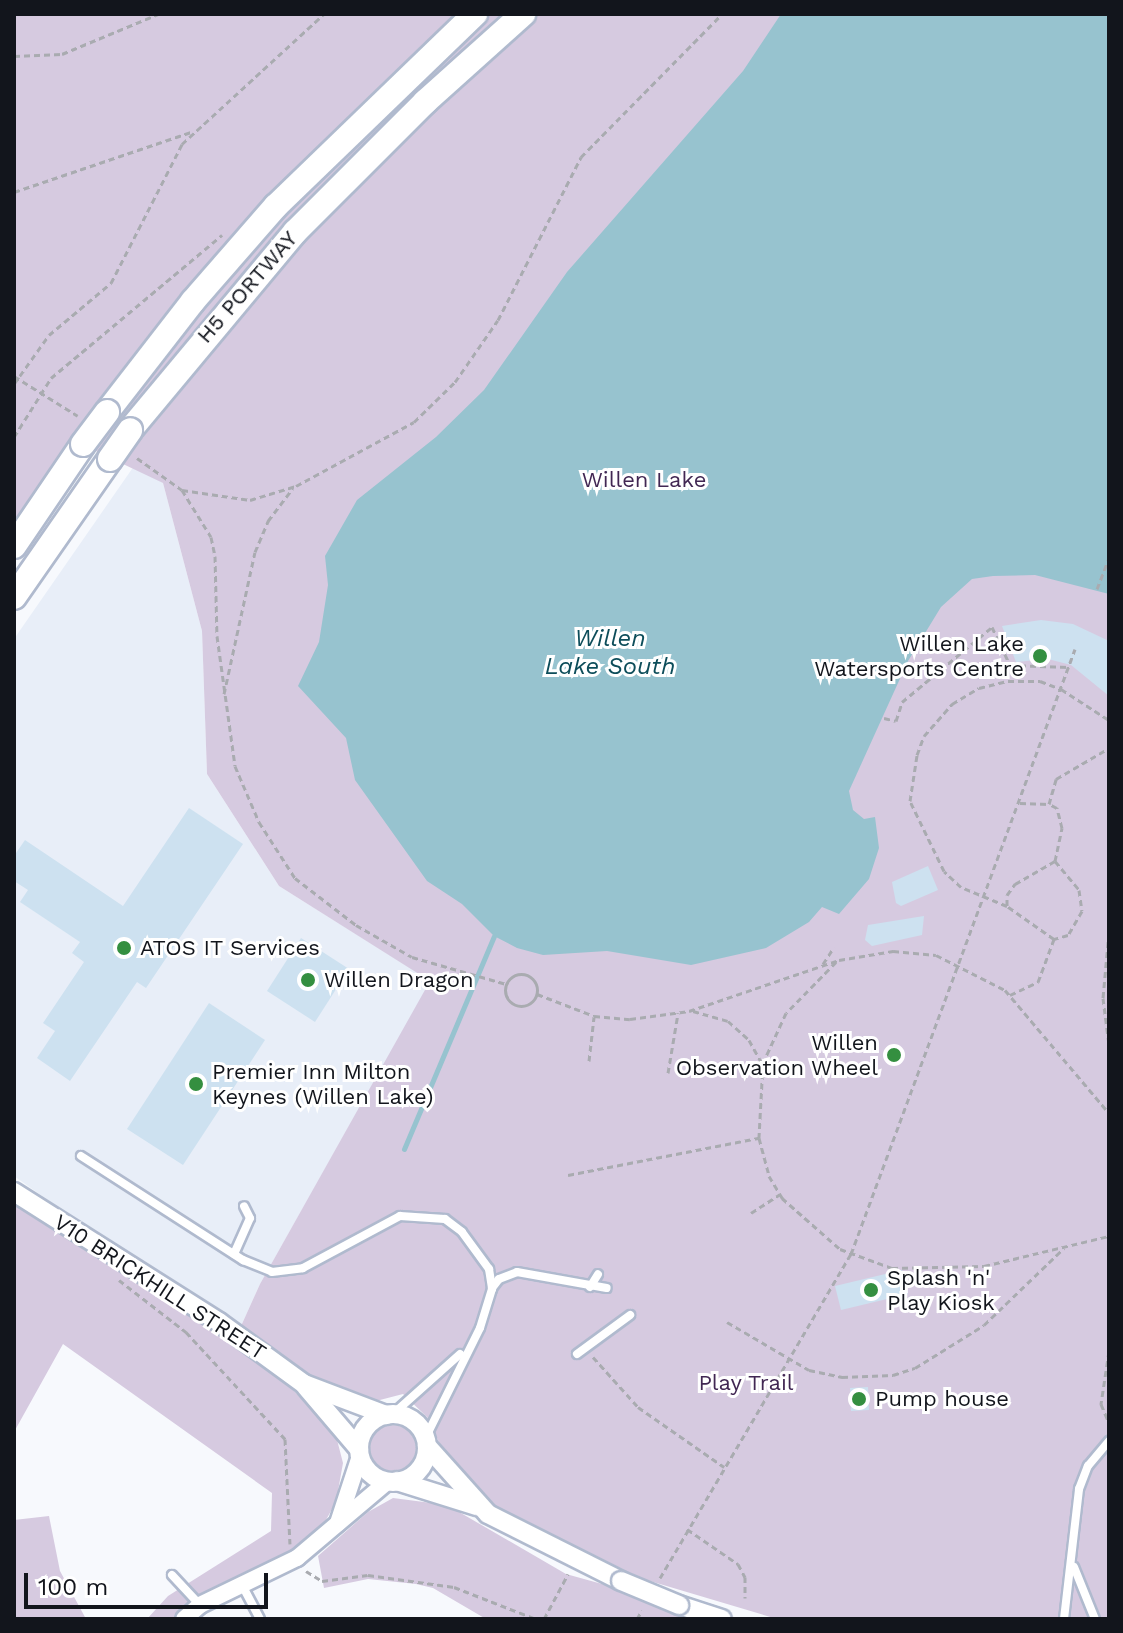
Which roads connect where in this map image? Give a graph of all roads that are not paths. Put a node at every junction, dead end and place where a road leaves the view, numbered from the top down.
1 (475, 14) edge
2 (523, 14) edge
3 (14, 546) edge
4 (14, 597) edge
5 (81, 1156) dead end
6 (14, 1192) edge
7 (244, 1206) dead end
8 (234, 1254) junction
9 (598, 1274) dead end
10 (590, 1287) junction
11 (607, 1288) dead end
12 (492, 1289) junction
13 (630, 1315) dead end
14 (469, 1344) junction
15 (577, 1354) dead end
16 (304, 1384) junction
17 (389, 1414) junction
18 (1109, 1441) edge
19 (426, 1442) junction
20 (360, 1452) junction
21 (393, 1481) junction
22 (477, 1506) junction
23 (338, 1523) junction
24 (1073, 1566) junction
25 (172, 1575) dead end
26 (242, 1585) junction
27 (200, 1605) junction
28 (184, 1619) edge
29 (260, 1619) edge
30 (722, 1619) edge
31 (1064, 1619) edge
32 (1095, 1619) edge

1 - 3 main road, H5 PORTWAY, bridge
2 - 4 main road, H5 PORTWAY, bridge
5 - 8 lane
6 - 16 street, V10 BRICKHILL STREET
7 - 8 lane
8 - 12 lane
9 - 10 lane
10 - 11 lane
10 - 12 lane
12 - 14 lane
13 - 15 lane
14 - 17 lane
14 - 19 lane
16 - 17 street, V10 BRICKHILL STREET
16 - 20 street, V10 BRICKHILL STREET
17 - 19 street
17 - 20 street
18 - 24 lane
19 - 21 street
19 - 22 street
20 - 21 street
20 - 23 street
21 - 22 street
21 - 23 street
22 - 30 street, bridge
23 - 26 street
24 - 31 lane
24 - 32 lane
25 - 27 lane
26 - 27 street
26 - 29 lane
27 - 28 street

